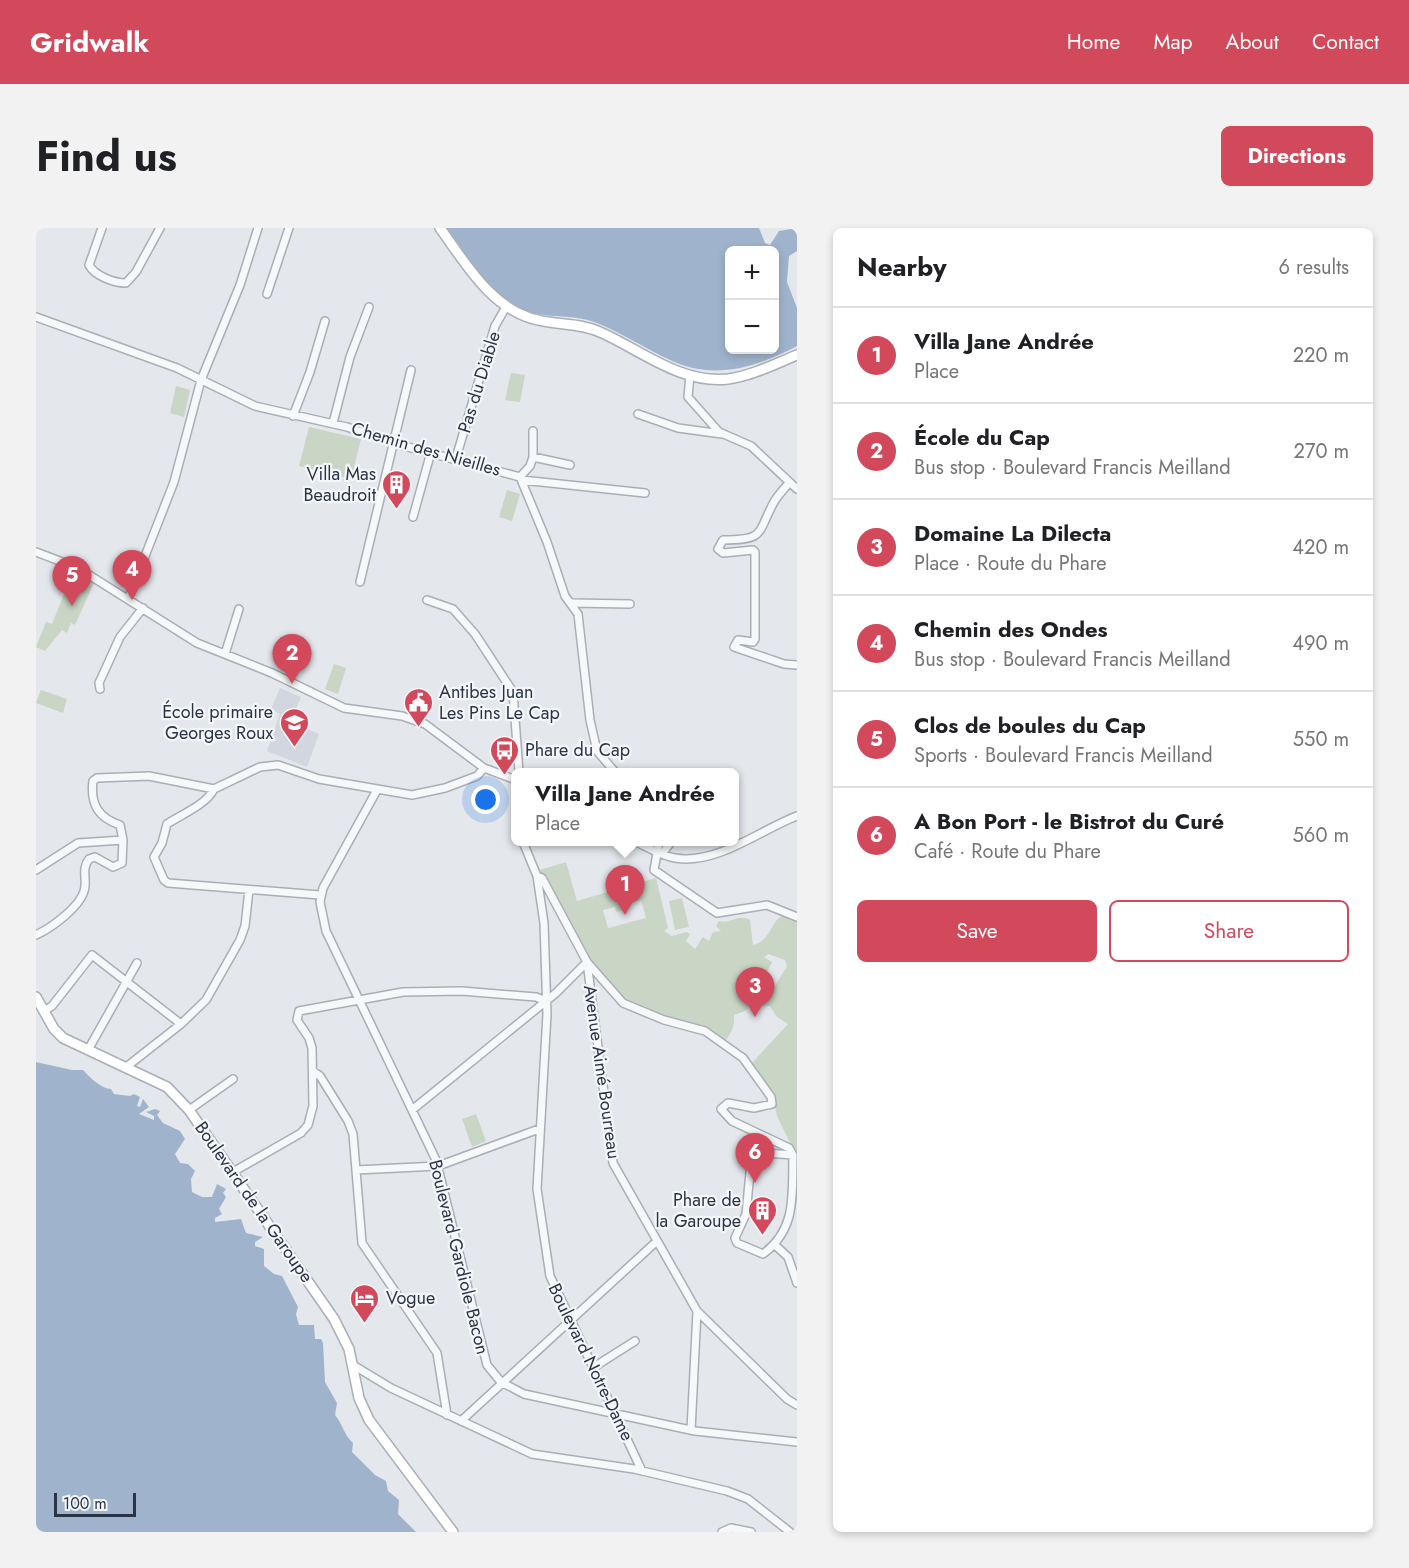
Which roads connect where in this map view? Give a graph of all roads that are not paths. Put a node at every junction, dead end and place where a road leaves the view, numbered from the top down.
1 (102, 228) edge
2 (160, 228) edge
3 (258, 228) edge
4 (289, 228) edge
5 (440, 228) edge
6 (267, 294) dead end
7 (506, 307) junction
8 (369, 308) dead end
9 (36, 317) edge
10 (325, 321) dead end
11 (797, 355) edge
12 (411, 370) dead end
13 (690, 375) junction
14 (201, 380) junction
15 (638, 414) dead end
16 (293, 416) junction
17 (333, 423) junction
18 (533, 431) dead end
19 (722, 434) junction
20 (393, 442) junction
21 (431, 452) junction
22 (533, 457) junction
23 (456, 458) junction
24 (570, 465) dead end
25 (521, 479) junction
26 (789, 483) junction
27 (797, 489) edge
28 (645, 494) dead end
29 (413, 517) dead end
30 (36, 552) edge
31 (360, 582) dead end
32 (129, 597) junction
33 (427, 600) dead end
34 (572, 603) junction
35 (630, 604) dead end
36 (143, 608) junction
37 (239, 609) dead end
38 (225, 654) junction
39 (797, 665) edge
40 (100, 689) dead end
41 (484, 768) junction
42 (519, 768) edge
43 (612, 768) edge
44 (511, 780) edge
45 (214, 789) junction
46 (377, 790) junction
47 (797, 816) edge
48 (123, 840) junction
49 (739, 845) edge
50 (525, 846) edge
51 (645, 846) edge
52 (660, 846) edge
53 (667, 846) edge
54 (735, 846) edge
55 (660, 853) junction
56 (36, 870) edge
57 (537, 876) junction
58 (249, 890) junction
59 (320, 896) junction
60 (797, 916) edge
61 (36, 935) edge
62 (587, 962) junction
63 (137, 963) dead end
64 (126, 981) junction
65 (36, 997) edge
66 (361, 1001) junction
67 (546, 1001) junction
68 (44, 1011) junction
69 (181, 1023) junction
70 (88, 1050) junction
71 (125, 1068) junction
72 (314, 1072) junction
73 (233, 1079) dead end
74 (189, 1110) junction
75 (412, 1110) junction
76 (539, 1129) junction
77 (793, 1155) junction
78 (438, 1166) junction
79 (356, 1170) junction
80 (233, 1173) junction
81 (657, 1241) junction
82 (776, 1246) junction
83 (797, 1283) edge
84 (696, 1311) junction
85 (570, 1320) junction
86 (635, 1341) dead end
87 (353, 1365) junction
88 (594, 1367) junction
89 (501, 1383) junction
90 (797, 1405) edge
91 (617, 1413) junction
92 (447, 1415) junction
93 (461, 1421) junction
94 (691, 1430) junction
95 (797, 1442) edge
96 (642, 1471) junction
97 (453, 1532) edge
98 (722, 1532) edge
99 (751, 1532) edge
100 (790, 1532) edge

1 - 2 street
3 - 14 street
4 - 6 street
5 - 7 street
7 - 13 street
7 - 23 street, Pas du Diable
8 - 17 street
9 - 14 street, Chemin des Nieilles
10 - 16 street
11 - 13 street
12 - 20 street
13 - 19 street
14 - 16 street, Chemin des Nieilles
14 - 32 street
15 - 19 street
16 - 17 street, Chemin des Nieilles
17 - 20 street, Chemin des Nieilles
18 - 22 street
19 - 26 street
20 - 21 street, Chemin des Nieilles
20 - 31 street
21 - 23 street, Chemin des Nieilles
21 - 29 street
22 - 24 street
22 - 25 street
23 - 25 street, Chemin des Nieilles
25 - 28 street
25 - 34 street, Chemin des Nieilles
26 - 27 street
26 - 39 street
30 - 32 street
32 - 36 street
33 - 42 street
34 - 35 street
34 - 43 street, Chemin des Nieilles
36 - 38 street
36 - 40 street
37 - 38 street
38 - 41 street
41 - 44 street
41 - 46 street
45 - 46 street
45 - 48 street
45 - 58 street
46 - 59 street
47 - 49 street
48 - 56 street
48 - 61 street
50 - 57 street
51 - 55 street
52 - 55 street
53 - 55 street
54 - 55 street
55 - 60 street
57 - 62 street
57 - 67 street, Boulevard Notre-Dame
58 - 59 street
58 - 69 street
59 - 66 street, Boulevard Gardiole Bacon
62 - 67 street
62 - 77 street
62 - 81 street, Avenue Aimé Bourreau
63 - 64 street
64 - 68 street
64 - 69 street
64 - 70 street
65 - 68 street, Boulevard de la Garoupe
66 - 67 street
66 - 72 street
66 - 75 street, Boulevard Gardiole Bacon
67 - 75 street
67 - 76 street, Boulevard Notre-Dame
68 - 70 street, Boulevard de la Garoupe
69 - 71 street
70 - 71 street, Boulevard de la Garoupe
71 - 74 street, Boulevard de la Garoupe
72 - 79 street
72 - 80 street
73 - 74 street
74 - 80 street, Boulevard de la Garoupe
75 - 78 street, Boulevard Gardiole Bacon
76 - 78 street
76 - 85 street, Boulevard Notre-Dame
77 - 82 street
77 - 82 street
78 - 79 street
78 - 89 street, Boulevard Gardiole Bacon
79 - 92 street
80 - 87 street, Boulevard de la Garoupe
81 - 84 street, Avenue Aimé Bourreau
81 - 85 street
82 - 83 street
84 - 90 street, Avenue Aimé Bourreau
84 - 94 street
85 - 88 street, Boulevard Notre-Dame
85 - 89 street
86 - 88 street
87 - 92 street
87 - 97 street, Boulevard de la Garoupe
88 - 91 street, Boulevard Notre-Dame
89 - 91 street
89 - 93 street
91 - 94 street
91 - 96 street, Boulevard Notre-Dame
92 - 93 street
93 - 96 street
94 - 95 street
96 - 100 street
98 - 99 street

